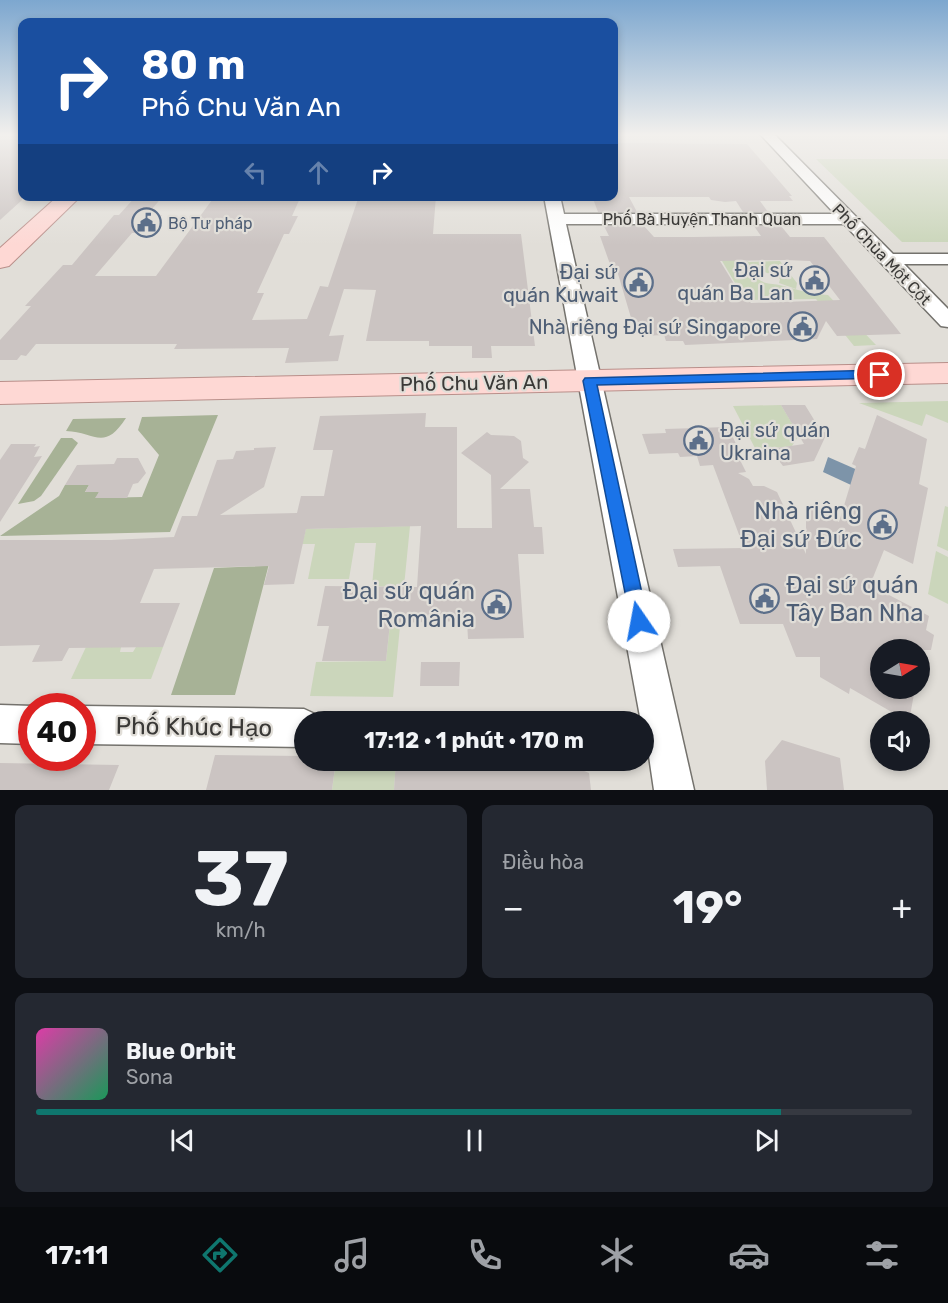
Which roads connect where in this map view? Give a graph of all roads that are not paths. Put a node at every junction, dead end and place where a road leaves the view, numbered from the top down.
1 (802, 171) edge
2 (66, 201) edge
3 (553, 201) edge
4 (556, 219) junction
5 (848, 219) junction
6 (887, 259) junction
7 (948, 259) edge
8 (0, 261) edge
9 (948, 321) edge
10 (948, 374) edge
11 (590, 381) junction
12 (0, 393) edge
13 (648, 711) edge
14 (0, 724) edge
15 (18, 725) edge
16 (96, 725) edge
17 (294, 728) edge
18 (654, 736) edge
19 (674, 790) edge

1 - 5 street, Phố Chùa Một Cột
2 - 8 main road
3 - 4 street
4 - 5 street, Phố Bà Huyện Thanh Quan
4 - 11 street
5 - 6 street, Phố Chùa Một Cột
6 - 7 street
6 - 9 street, Phố Chùa Một Cột
10 - 11 main road, Phố Chu Văn An
11 - 12 main road, Phố Chu Văn An
11 - 13 street
14 - 15 street
16 - 17 street, Phố Khúc Hạo
18 - 19 street

